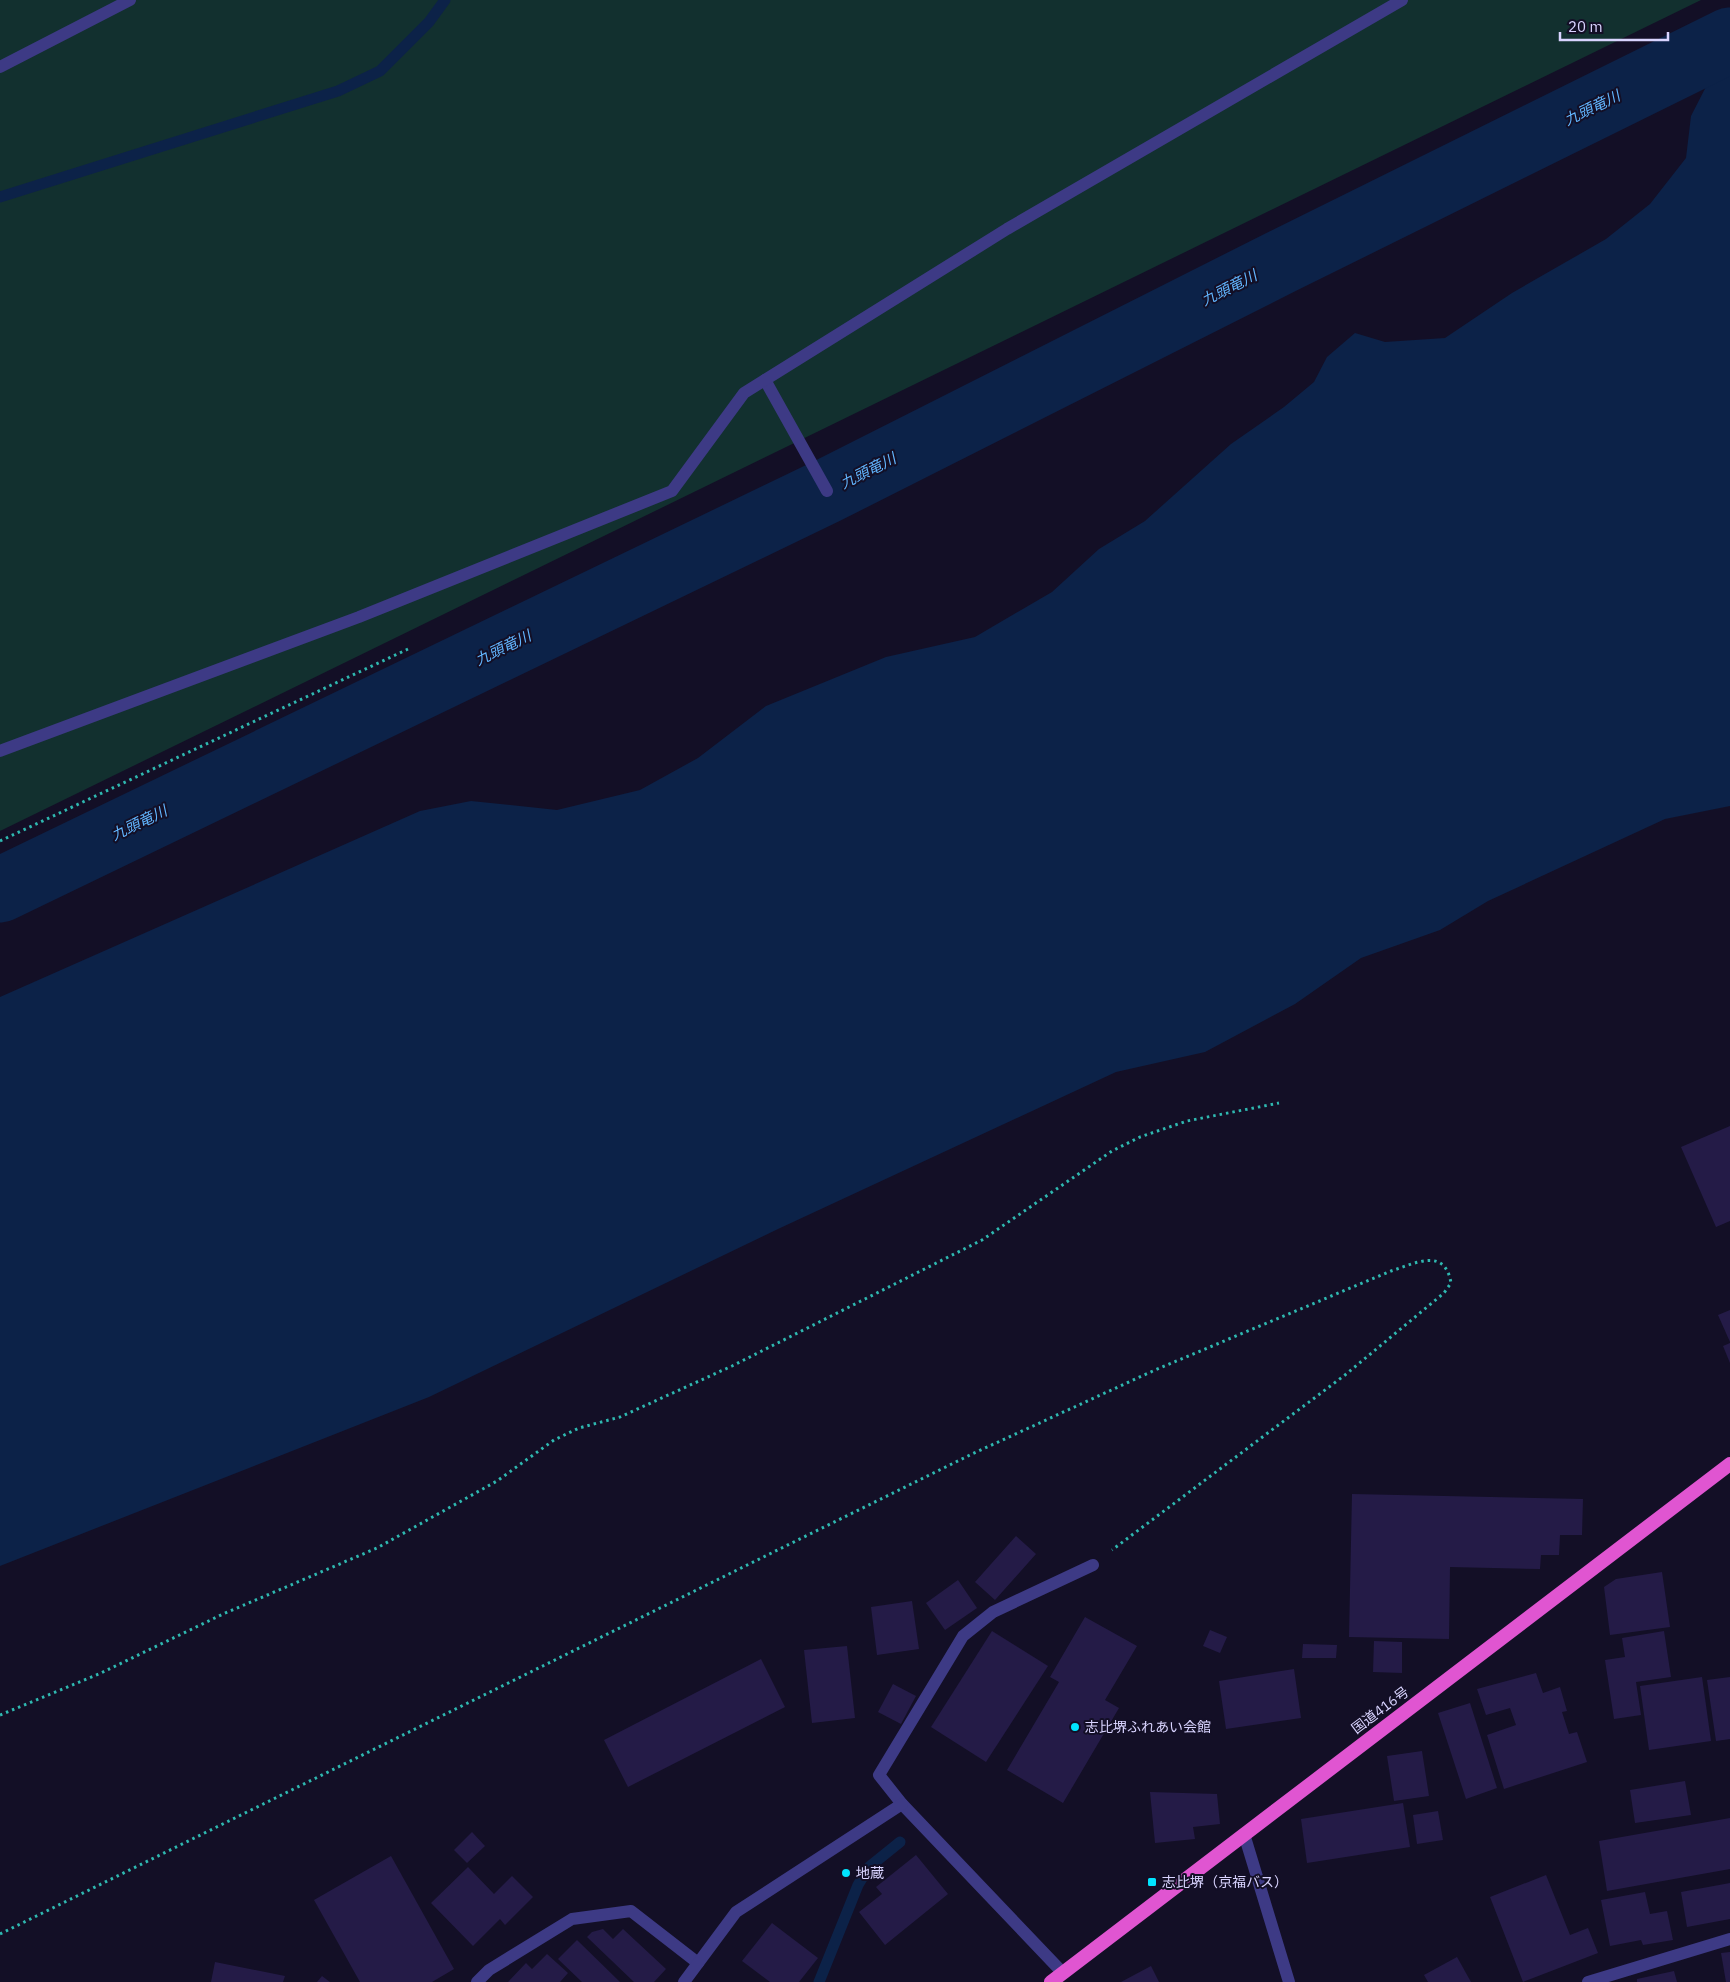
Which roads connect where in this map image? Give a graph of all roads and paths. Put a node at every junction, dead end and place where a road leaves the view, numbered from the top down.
1 (130, 0) edge
2 (1402, 0) edge
3 (0, 67) edge
4 (765, 380) junction
5 (827, 492) dead end
6 (408, 649) dead end
7 (0, 750) edge
8 (0, 841) edge
9 (1279, 1103) dead end
10 (1730, 1464) edge
11 (1093, 1565) joint
12 (0, 1714) edge
13 (902, 1804) junction
14 (1244, 1834) junction
15 (0, 1934) edge
16 (1730, 1940) edge
17 (698, 1963) junction
18 (1062, 1972) junction
19 (476, 1982) edge
20 (684, 1982) edge
21 (1051, 1982) edge
22 (1289, 1982) edge
23 (1588, 1982) edge

1 - 3 street
2 - 4 street
4 - 5 street
4 - 7 street
6 - 8 path
9 - 12 path
10 - 14 highway, 国道416号
11 - 13 street
11 - 15 path
13 - 17 street
13 - 18 street
14 - 18 highway, 国道416号
14 - 22 street
16 - 23 street
17 - 19 street
17 - 20 street
18 - 21 highway, 国道416号

